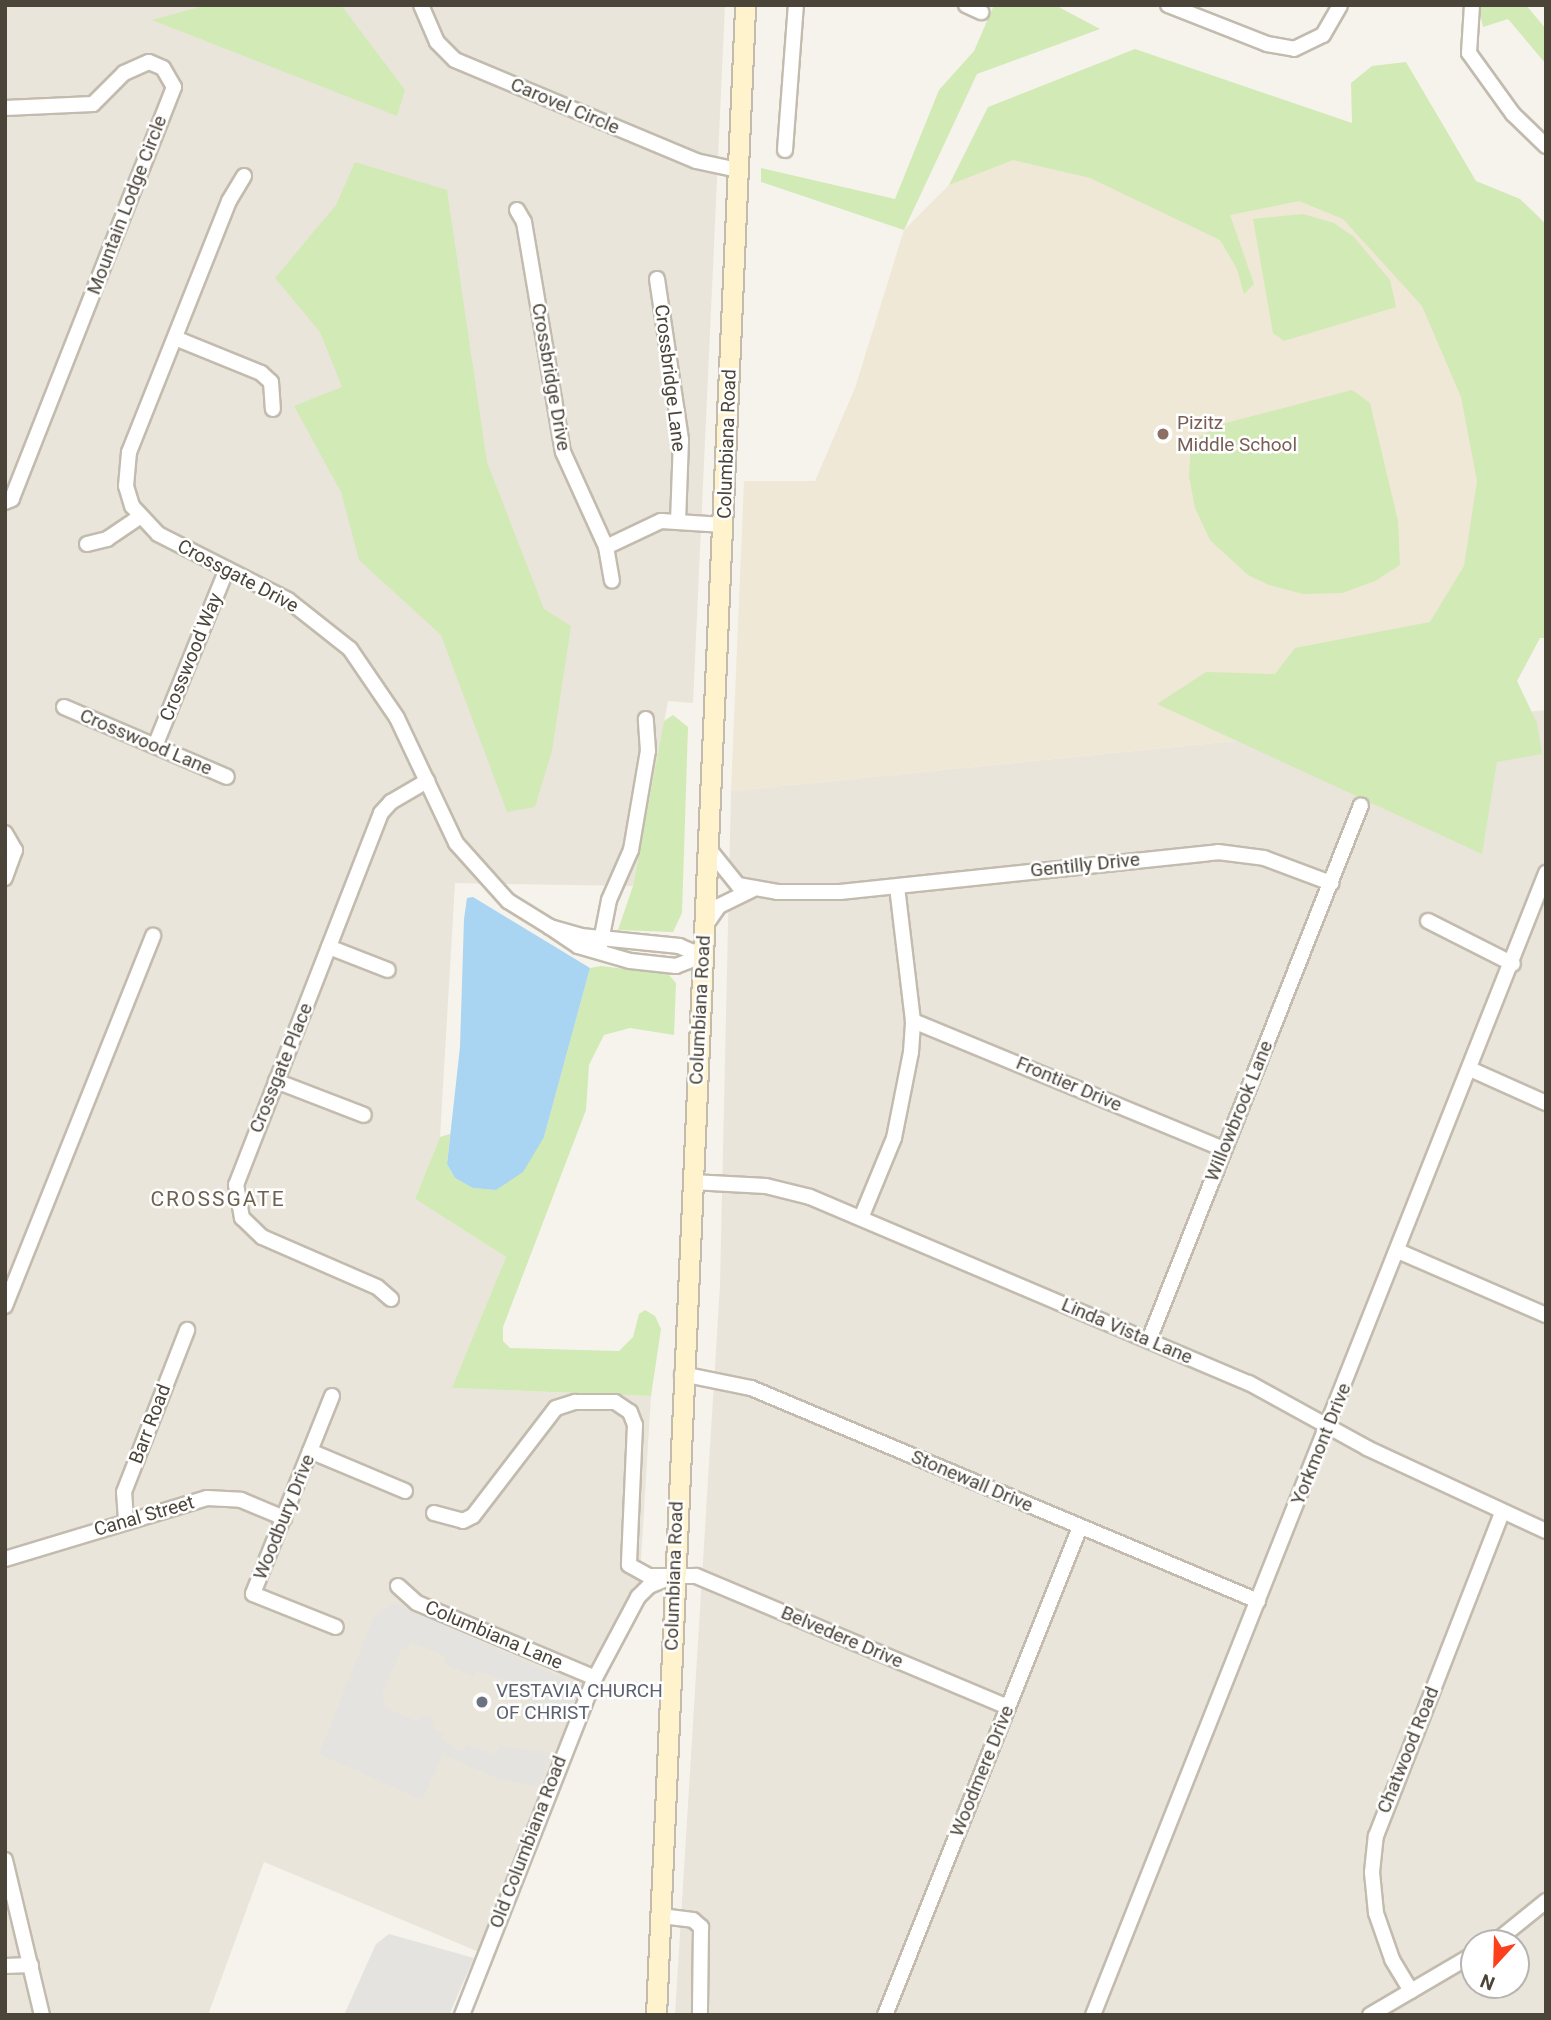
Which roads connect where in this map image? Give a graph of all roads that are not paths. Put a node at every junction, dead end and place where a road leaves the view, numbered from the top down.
1 (421, 5) edge
2 (745, 5) edge
3 (796, 5) edge
4 (966, 5) edge
5 (1168, 5) edge
6 (1340, 5) edge
7 (1472, 5) edge
8 (981, 12) dead end
9 (5, 108) edge
10 (1546, 146) edge
11 (785, 150) dead end
12 (738, 170) junction
13 (244, 176) dead end
14 (517, 210) dead end
15 (657, 279) dead end
16 (175, 338) junction
17 (273, 409) dead end
18 (5, 502) edge
19 (138, 517) junction
20 (678, 520) junction
21 (724, 525) junction
22 (87, 544) dead end
23 (606, 547) junction
24 (227, 569) junction
25 (612, 580) dead end
26 (64, 708) dead end
27 (646, 719) dead end
28 (155, 746) junction
29 (227, 777) dead end
30 (427, 781) junction
31 (1361, 805) dead end
32 (5, 833) edge
33 (708, 848) junction
34 (1546, 873) edge
35 (5, 878) edge
36 (1331, 883) junction
37 (897, 887) junction
38 (752, 890) junction
39 (1428, 920) dead end
40 (550, 927) junction
41 (704, 927) junction
42 (153, 936) dead end
43 (601, 938) junction
44 (329, 947) junction
45 (598, 954) junction
46 (702, 956) junction
47 (1513, 964) junction
48 (388, 970) dead end
49 (913, 1021) junction
50 (1470, 1069) junction
51 (276, 1081) junction
52 (1546, 1103) edge
53 (364, 1115) dead end
54 (1224, 1149) junction
55 (692, 1182) junction
56 (861, 1218) junction
57 (1398, 1251) junction
58 (391, 1299) dead end
59 (5, 1306) edge
60 (1546, 1315) edge
61 (187, 1330) dead end
62 (1149, 1340) junction
63 (682, 1374) junction
64 (332, 1396) dead end
65 (1329, 1426) junction
66 (310, 1451) junction
67 (405, 1491) dead end
68 (1503, 1512) junction
69 (433, 1513) dead end
70 (284, 1518) junction
71 (126, 1520) junction
72 (1080, 1527) junction
73 (1546, 1531) edge
74 (5, 1559) edge
75 (674, 1576) junction
76 (398, 1586) dead end
77 (1258, 1601) junction
78 (337, 1628) dead end
79 (595, 1678) junction
80 (1007, 1707) junction
81 (5, 1860) edge
82 (1546, 1901) edge
83 (661, 1916) junction
84 (1511, 1929) edge
85 (1460, 1962) edge
86 (31, 1965) junction
87 (5, 1966) edge
88 (1411, 1992) junction
89 (42, 2015) edge
90 (462, 2015) edge
91 (656, 2015) edge
92 (700, 2015) edge
93 (885, 2015) edge
94 (1093, 2015) edge
95 (1370, 2015) edge

1 - 12 street, Carovel Circle
2 - 12 main road, Columbiana Road
3 - 11 street
4 - 8 street
5 - 6 street
7 - 10 street
9 - 18 street, Mountain Lodge Circle
12 - 21 main road, Columbiana Road
13 - 16 street
14 - 23 street, Crossbridge Drive
15 - 20 street, Crossbridge Lane
16 - 17 street
16 - 19 street
19 - 22 street
19 - 24 street, Crossgate Drive
20 - 21 street
20 - 23 street
21 - 33 main road, Columbiana Road
23 - 25 street, Crossbridge Drive
24 - 28 street, Crosswood Way
24 - 30 street, Crossgate Drive
26 - 28 street, Crosswood Lane
27 - 43 street
28 - 29 street, Crosswood Lane
30 - 40 street, Crossgate Drive
30 - 44 street, Crossgate Place
31 - 36 street
32 - 35 street
33 - 38 street, Gentilly Drive
33 - 41 main road, Columbiana Road
34 - 47 street, Yorkmont Drive
36 - 37 street, Gentilly Drive
36 - 54 street, Willowbrook Lane
37 - 38 street, Gentilly Drive
37 - 49 street
38 - 41 street
39 - 47 street
40 - 43 street, Crossgate Drive
40 - 45 street, Crossgate Drive
41 - 46 main road, Columbiana Road
42 - 59 street
43 - 45 street
43 - 46 street, Crossgate Drive
44 - 48 street
44 - 51 street, Crossgate Place
45 - 46 street, Crossgate Drive
46 - 55 main road, Columbiana Road
47 - 50 street, Yorkmont Drive
49 - 54 street, Frontier Drive
49 - 56 street
50 - 52 street
50 - 57 street, Yorkmont Drive
51 - 53 street
51 - 58 street, Crossgate Place
54 - 62 street, Willowbrook Lane
55 - 56 street, Linda Vista Lane
55 - 63 main road, Columbiana Road
56 - 62 street, Linda Vista Lane
57 - 60 street
57 - 65 street, Yorkmont Drive
61 - 71 street, Barr Road
62 - 65 street, Linda Vista Lane
63 - 72 street, Stonewall Drive
63 - 75 main road, Columbiana Road
64 - 66 street, Woodbury Drive
65 - 68 street, Linda Vista Lane
65 - 77 street, Yorkmont Drive
66 - 67 street
66 - 70 street, Woodbury Drive
68 - 73 street, Linda Vista Lane
68 - 88 street, Chatwood Road
69 - 75 street, Belvedere Drive
70 - 71 street, Canal Street
70 - 78 street, Woodbury Drive
71 - 74 street, Canal Street
72 - 77 street, Stonewall Drive
72 - 80 street, Woodmere Drive
75 - 79 street, Old Columbiana Road
75 - 80 street, Belvedere Drive
75 - 83 main road, Columbiana Road
76 - 79 street, Columbiana Lane
77 - 94 street, Yorkmont Drive
79 - 90 street, Old Columbiana Road
80 - 93 street, Woodmere Drive
81 - 86 street
82 - 84 street
83 - 91 main road, Columbiana Road
83 - 92 street
85 - 88 street
86 - 87 street
86 - 89 street
88 - 95 street

